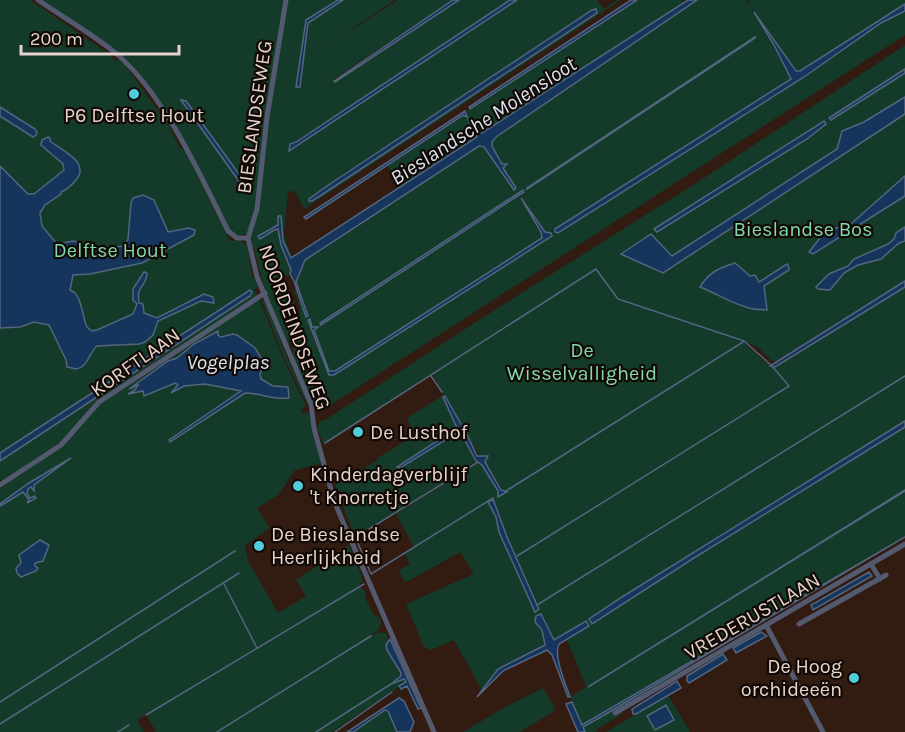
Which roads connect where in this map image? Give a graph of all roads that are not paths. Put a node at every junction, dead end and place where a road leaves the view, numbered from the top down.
1 (38, 0) edge
2 (286, 0) edge
3 (248, 238) junction
4 (265, 293) junction
5 (0, 485) edge
6 (905, 544) edge
7 (871, 564) junction
8 (886, 575) dead end
9 (880, 579) junction
10 (805, 603) junction
11 (812, 616) junction
12 (800, 624) dead end
13 (766, 625) junction
14 (615, 713) dead end
15 (434, 732) edge
16 (823, 732) edge

1 - 3 street, NOORDEINDSEWEG
2 - 3 street, BIESLANDSEWEG
3 - 4 street, NOORDEINDSEWEG
4 - 5 street, KORFTLAAN
4 - 15 street, NOORDEINDSEWEG
6 - 7 street, VREDERUSTLAAN
7 - 9 street
7 - 10 street, VREDERUSTLAAN
8 - 9 street
9 - 11 street
10 - 11 street
10 - 13 street, VREDERUSTLAAN
11 - 12 street
13 - 14 street, VREDERUSTLAAN
13 - 16 street

